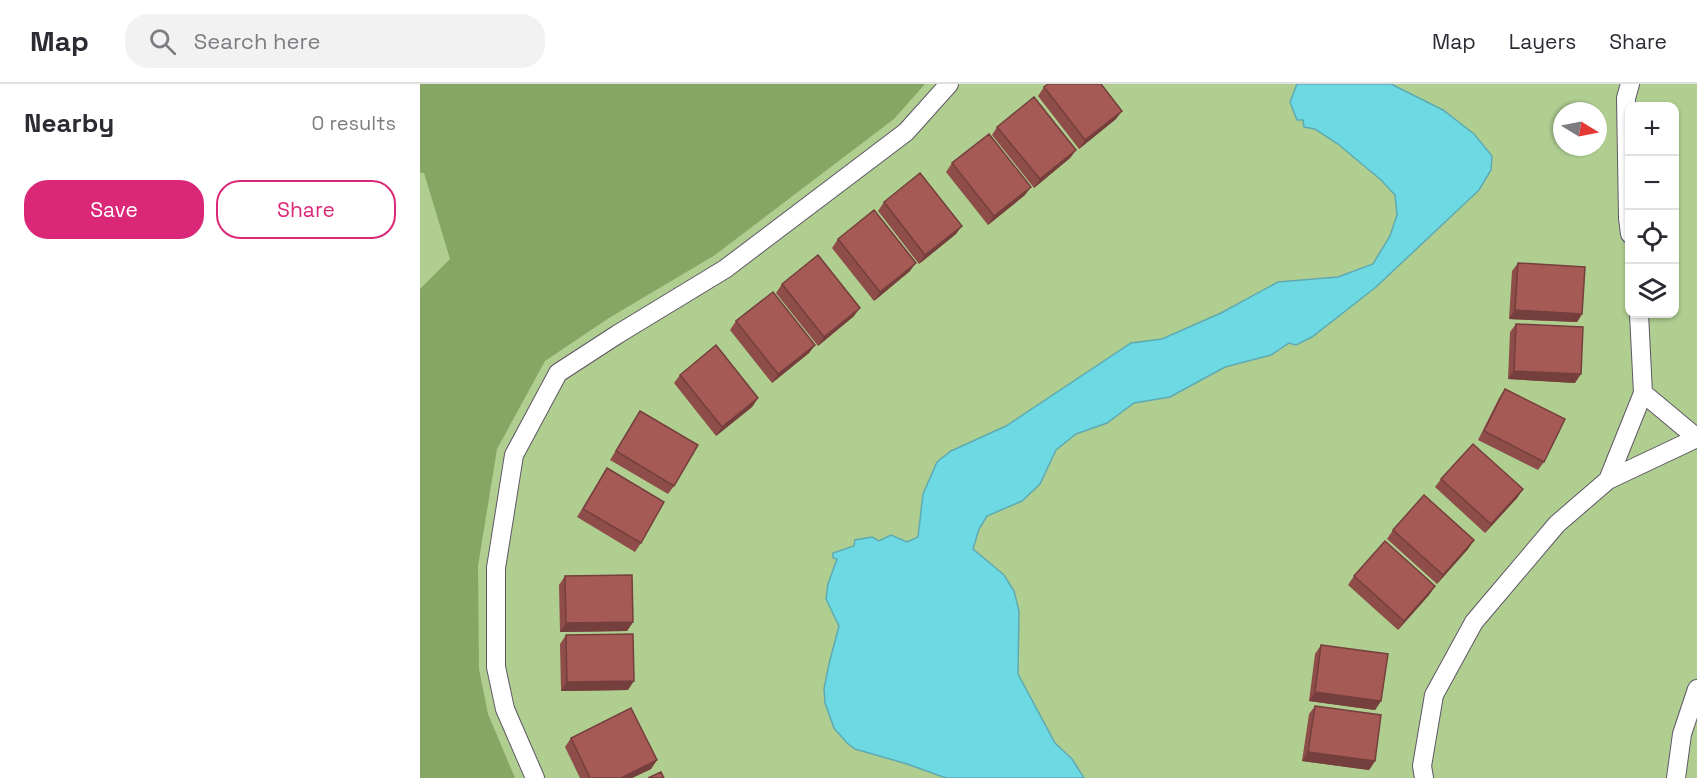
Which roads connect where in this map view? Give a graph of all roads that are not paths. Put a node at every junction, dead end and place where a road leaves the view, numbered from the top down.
1 (949, 84) edge
2 (1630, 84) edge
3 (1628, 210) edge
4 (1639, 318) edge
5 (1643, 393) junction
6 (1697, 438) edge
7 (1608, 480) junction
8 (1697, 689) edge
9 (535, 778) edge
10 (1424, 778) edge
11 (1676, 778) edge

1 - 9 street
2 - 3 street
4 - 5 street
5 - 6 street
5 - 7 street
6 - 7 street
7 - 10 street
8 - 11 street

